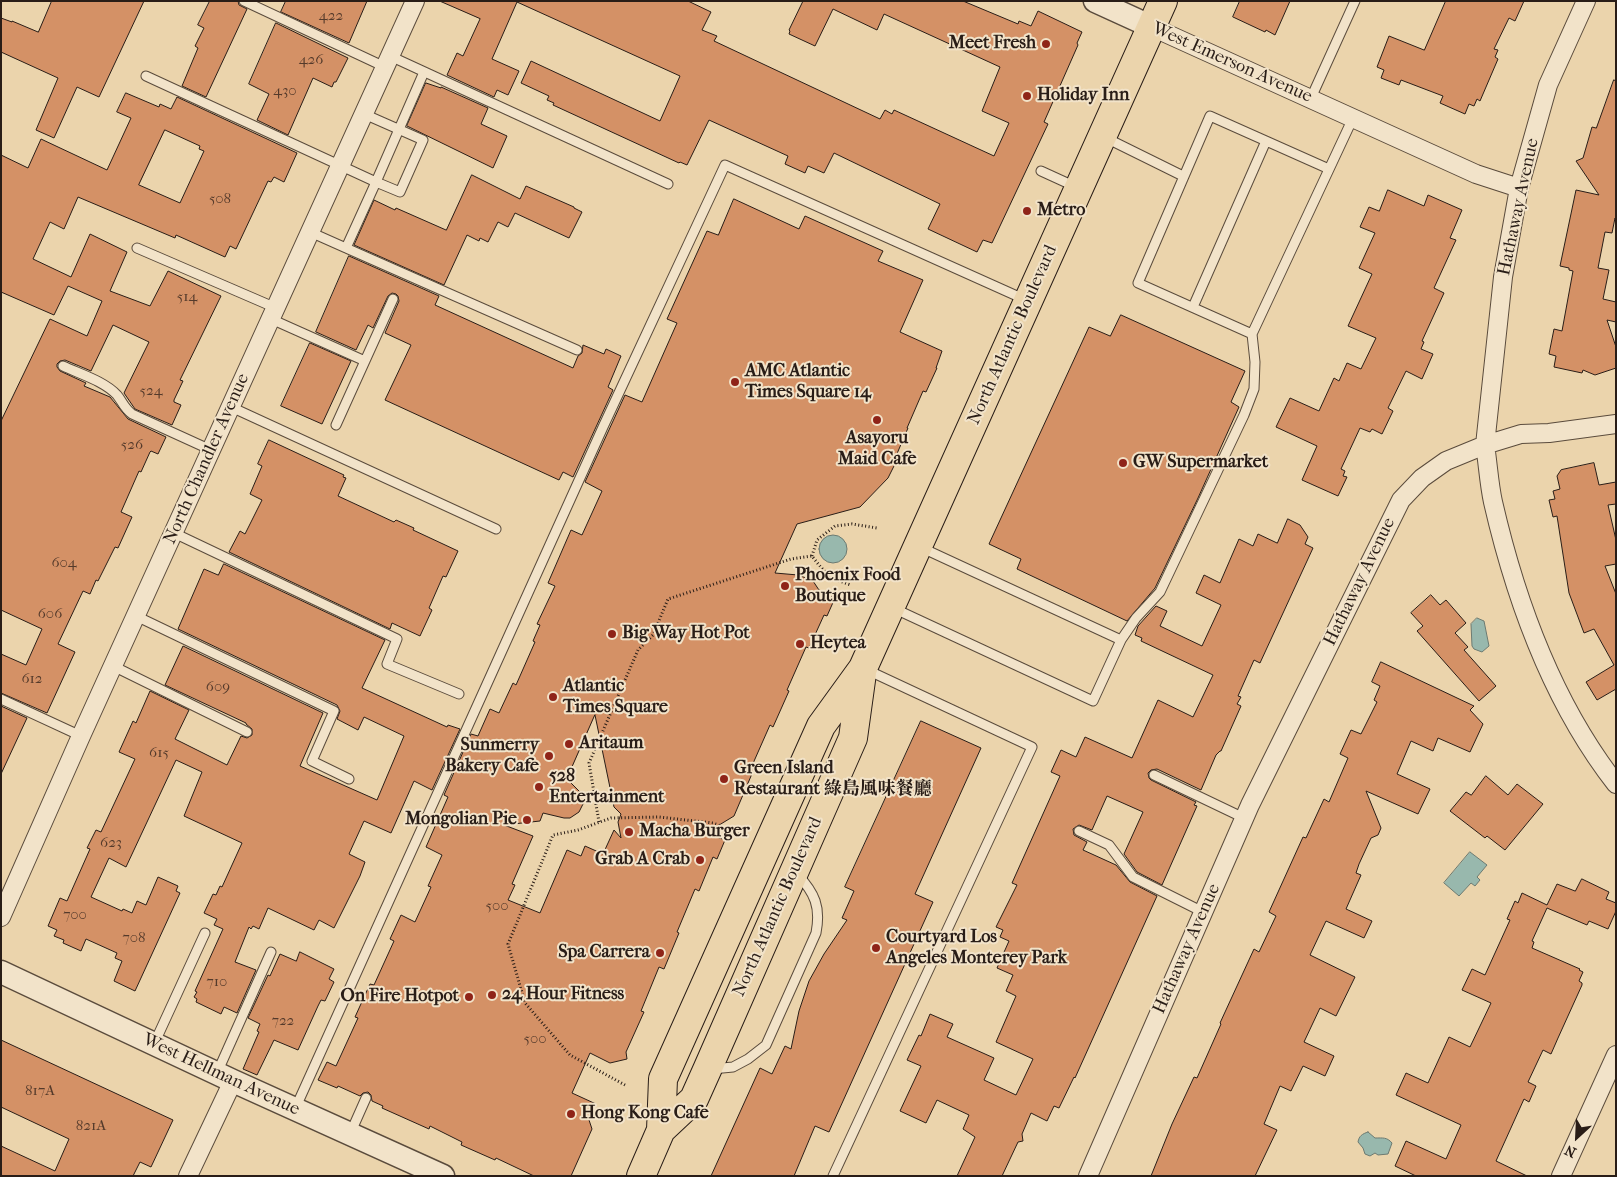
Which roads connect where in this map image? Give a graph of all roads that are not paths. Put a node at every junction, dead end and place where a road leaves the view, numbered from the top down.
1 (244, 1) edge
2 (415, 1) edge
3 (1096, 1) edge
4 (1164, 1) edge
5 (1355, 1) edge
6 (1586, 1) edge
7 (1152, 27) junction
8 (388, 62) junction
9 (424, 72) junction
10 (146, 76) dead end
11 (1311, 98) junction
12 (364, 114) junction
13 (1360, 121) junction
14 (399, 130) junction
15 (1102, 136) junction
16 (1266, 141) junction
17 (341, 165) junction
18 (1329, 169) junction
19 (1041, 171) dead end
20 (1183, 176) junction
21 (376, 182) junction
22 (668, 184) dead end
23 (1079, 188) junction
24 (1519, 188) junction
25 (310, 232) junction
26 (136, 248) dead end
27 (346, 248) junction
28 (393, 300) dead end
29 (1028, 302) junction
30 (1193, 307) junction
31 (273, 313) junction
32 (1252, 334) junction
33 (577, 350) dead end
34 (365, 361) junction
35 (63, 366) dead end
36 (230, 407) junction
37 (1616, 424) edge
38 (336, 425) dead end
39 (1485, 445) junction
40 (211, 450) junction
41 (496, 529) dead end
42 (174, 533) junction
43 (917, 546) junction
44 (890, 607) junction
45 (136, 616) junction
46 (1121, 640) junction
47 (113, 666) junction
48 (863, 668) junction
49 (459, 694) dead end
50 (1, 699) edge
51 (247, 732) dead end
52 (81, 736) junction
53 (1154, 775) dead end
54 (349, 779) dead end
55 (1616, 784) edge
56 (1244, 818) junction
57 (1078, 831) dead end
58 (794, 871) junction
59 (1203, 912) junction
60 (1, 917) edge
61 (205, 932) dead end
62 (271, 952) dead end
63 (1, 972) edge
64 (154, 1044) junction
65 (1616, 1055) edge
66 (707, 1070) junction
67 (225, 1077) junction
68 (366, 1098) dead end
69 (295, 1109) junction
70 (661, 1130) junction
71 (350, 1134) junction
72 (188, 1176) edge
73 (443, 1176) edge
74 (641, 1176) edge
75 (833, 1176) edge
76 (1088, 1176) edge
77 (1561, 1176) edge

1 - 8 lane
2 - 8 street, North Chandler Avenue
3 - 7 street, West Emerson Avenue
4 - 7 main road, North Atlantic Boulevard
5 - 11 lane
6 - 24 street, Hathaway Avenue
7 - 11 street, West Emerson Avenue
7 - 15 main road, North Atlantic Boulevard
8 - 9 lane
8 - 12 street, North Chandler Avenue
9 - 14 lane
9 - 22 lane
10 - 17 lane
11 - 13 street, West Emerson Avenue
12 - 14 lane
12 - 17 street, North Chandler Avenue
13 - 18 lane
13 - 24 street, West Emerson Avenue
14 - 21 lane
14 - 21 lane
15 - 20 lane
15 - 23 main road, North Atlantic Boulevard
16 - 18 lane
16 - 20 lane
16 - 30 lane
17 - 21 lane
17 - 25 street, North Chandler Avenue
18 - 32 lane
19 - 23 lane
20 - 30 lane
21 - 27 lane
23 - 29 main road, North Atlantic Boulevard
24 - 39 street, Hathaway Avenue
25 - 27 lane
25 - 31 street, North Chandler Avenue
26 - 31 lane
27 - 33 lane
28 - 34 lane
29 - 43 main road, North Atlantic Boulevard
29 - 69 lane
30 - 32 lane
31 - 34 lane
31 - 36 street, North Chandler Avenue
32 - 46 lane
34 - 38 lane
35 - 40 lane
36 - 40 street, North Chandler Avenue
36 - 41 lane
37 - 39 street
39 - 55 street
39 - 56 street, Hathaway Avenue
40 - 42 street, North Chandler Avenue
42 - 45 street, North Chandler Avenue
42 - 49 lane
43 - 44 main road, North Atlantic Boulevard
43 - 46 lane
44 - 46 lane
44 - 48 main road, North Atlantic Boulevard
45 - 47 street, North Chandler Avenue
45 - 54 lane
47 - 51 lane
47 - 52 street, North Chandler Avenue
48 - 58 main road, North Atlantic Boulevard
48 - 70 main road, North Atlantic Boulevard
48 - 75 lane
50 - 52 lane
52 - 60 street, North Chandler Avenue
53 - 56 lane
56 - 59 street, Hathaway Avenue
57 - 59 lane
58 - 66 main road, North Atlantic Boulevard
58 - 66 lane
59 - 76 street, Hathaway Avenue
61 - 64 lane
62 - 67 lane
63 - 64 street, West Hellman Avenue
64 - 67 street, West Hellman Avenue
65 - 77 street
66 - 70 main road, North Atlantic Boulevard
67 - 69 street, West Hellman Avenue
67 - 72 street
68 - 71 lane
69 - 71 street, West Hellman Avenue
70 - 74 main road, North Atlantic Boulevard
71 - 73 street, West Hellman Avenue

